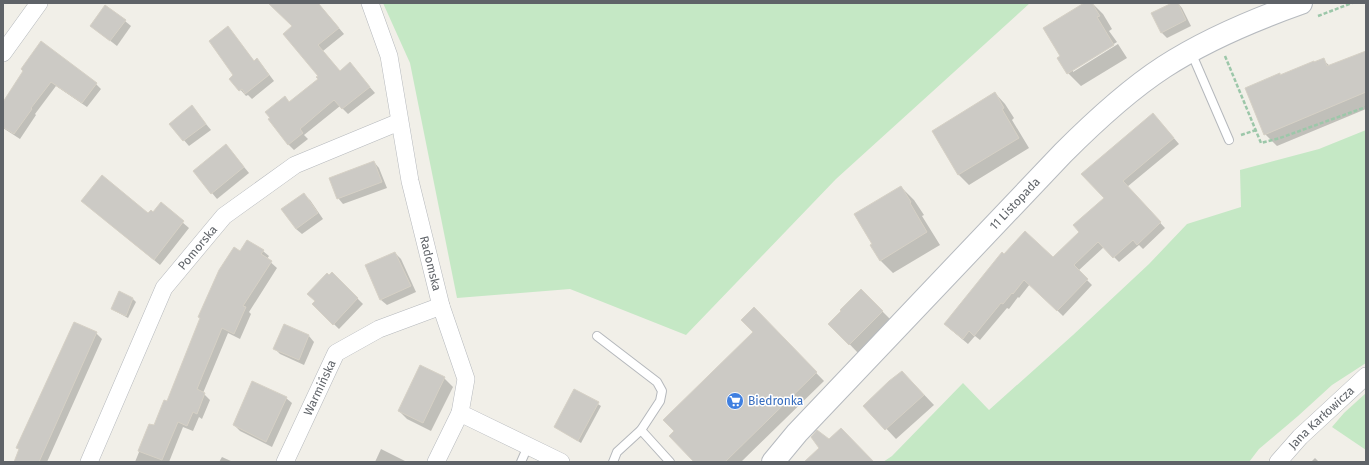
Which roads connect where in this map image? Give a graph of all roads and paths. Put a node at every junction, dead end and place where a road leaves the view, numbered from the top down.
1 (39, 3) edge
2 (370, 3) edge
3 (1352, 3) edge
4 (1309, 10) edge
5 (3, 53) edge
6 (1194, 60) junction
7 (1366, 107) edge
8 (399, 122) junction
9 (1229, 140) dead end
10 (442, 306) junction
11 (597, 336) dead end
12 (1366, 376) edge
13 (460, 413) junction
14 (641, 430) junction
15 (528, 446) junction
16 (88, 462) edge
17 (285, 462) edge
18 (436, 462) edge
19 (521, 462) edge
20 (561, 462) edge
21 (613, 462) edge
22 (670, 462) edge
23 (773, 462) edge
24 (1278, 462) edge

1 - 5 street
2 - 8 street, Radomska
3 - 4 path
4 - 6 main road, 11 Listopada
6 - 7 path
6 - 9 lane
6 - 23 main road, 11 Listopada
8 - 10 street, Radomska
8 - 16 street, Pomorska
10 - 13 street, Radomska
10 - 17 street, Warmińska
11 - 14 lane
12 - 24 street, Jana Karłowicza
13 - 15 street
13 - 18 street, Radomska
14 - 21 lane
14 - 22 lane
15 - 19 lane
15 - 20 street

